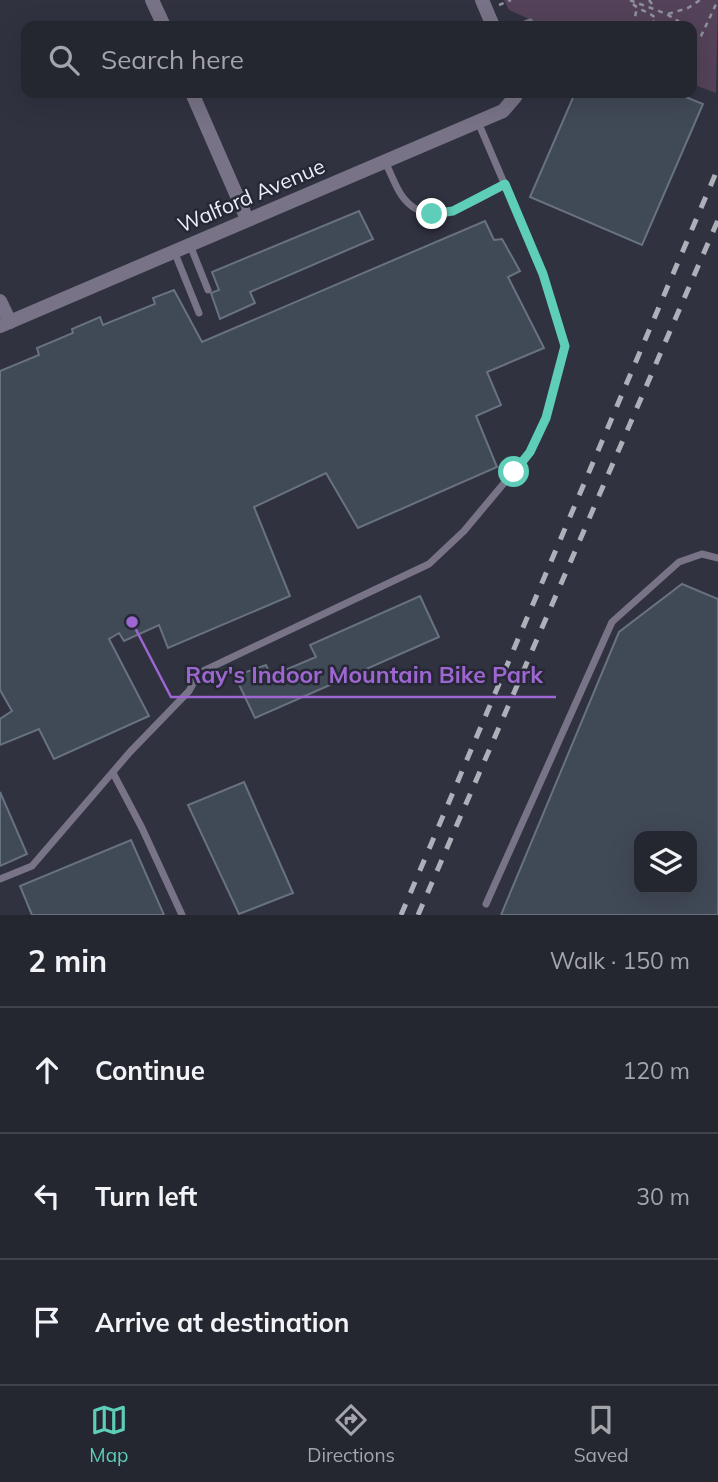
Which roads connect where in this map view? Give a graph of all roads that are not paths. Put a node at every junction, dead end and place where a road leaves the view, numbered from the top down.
1 (152, 0) edge
2 (482, 0) edge
3 (161, 21) edge
4 (491, 21) edge
5 (194, 98) edge
6 (513, 98) edge
7 (478, 122) junction
8 (385, 161) junction
9 (505, 184) junction
10 (247, 219) junction
11 (189, 244) junction
12 (174, 251) junction
13 (208, 290) dead end
14 (0, 301) edge
15 (199, 313) dead end
16 (5, 324) edge
17 (718, 558) edge
18 (113, 773) junction
19 (0, 879) edge
20 (486, 904) dead end
21 (182, 915) edge

1 - 3 street
2 - 4 street
5 - 10 street
6 - 7 street, Walford Avenue
7 - 8 street, Walford Avenue
7 - 9 lane
8 - 9 lane
8 - 10 street, Walford Avenue
9 - 18 lane
10 - 11 street, Walford Avenue
11 - 12 street, Walford Avenue
11 - 13 lane
12 - 15 lane
12 - 16 street, Walford Avenue
14 - 16 street
17 - 20 lane
18 - 19 lane
18 - 21 lane

